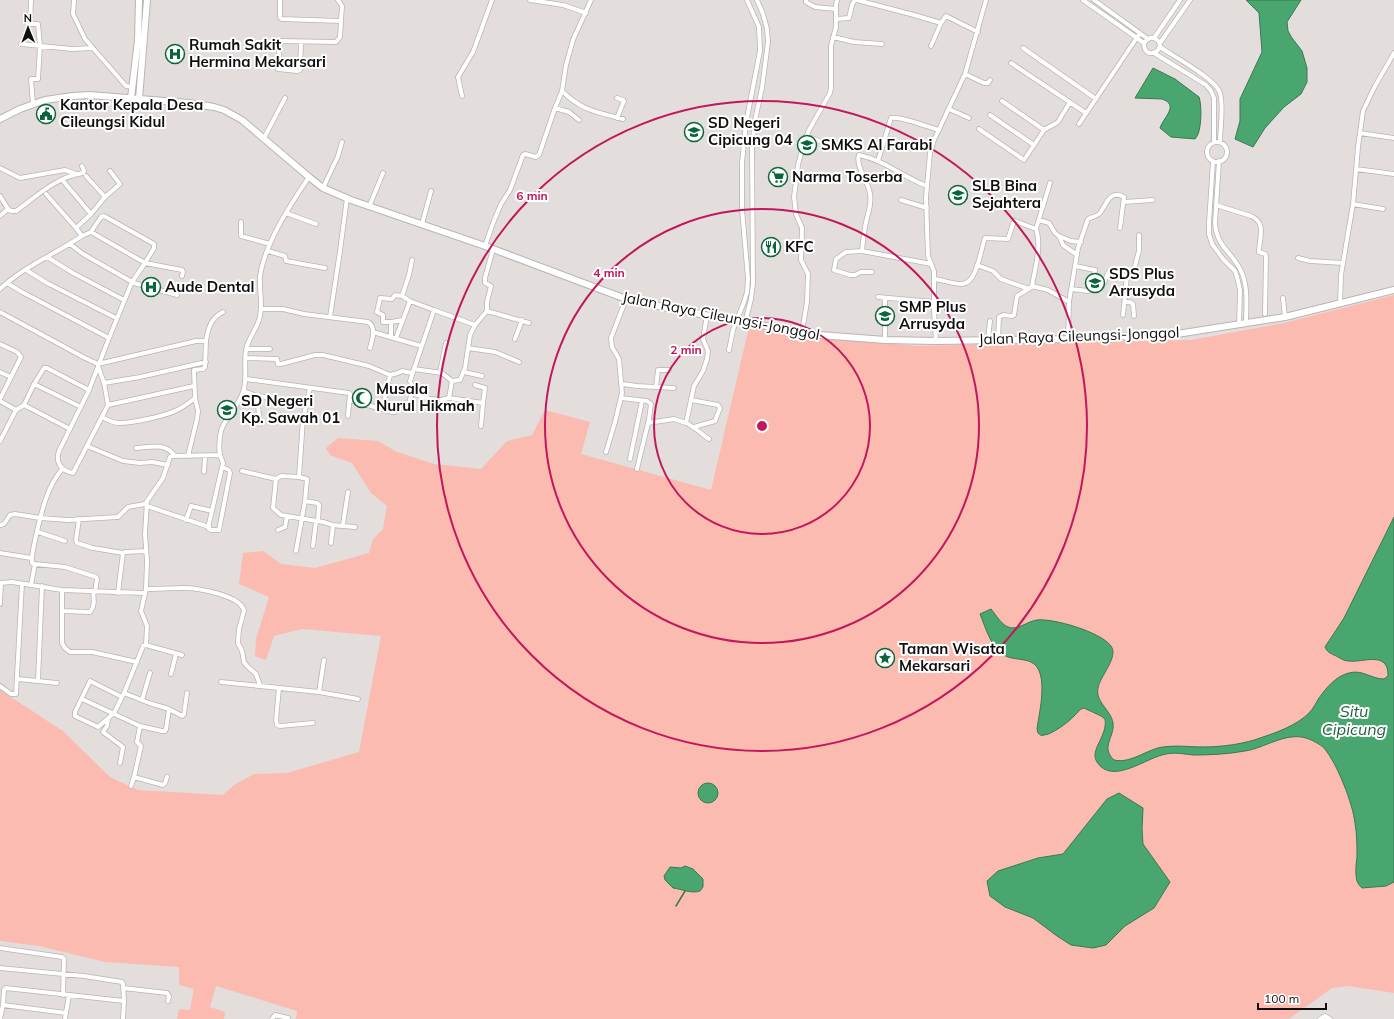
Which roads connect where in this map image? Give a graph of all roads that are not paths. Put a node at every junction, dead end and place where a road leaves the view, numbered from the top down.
1 (31, 0) edge
2 (74, 0) edge
3 (139, 0) edge
4 (147, 0) edge
5 (280, 0) edge
6 (338, 0) edge
7 (492, 0) edge
8 (530, 0) edge
9 (591, 0) edge
10 (747, 0) edge
11 (756, 0) edge
12 (806, 0) edge
13 (837, 0) edge
14 (856, 0) edge
15 (986, 0) edge
16 (1083, 0) edge
17 (1094, 0) edge
18 (1180, 0) edge
19 (1190, 0) edge
20 (836, 9) junction
21 (586, 13) junction
22 (836, 19) junction
23 (341, 21) junction
24 (941, 23) junction
25 (978, 32) junction
26 (1140, 33) junction
27 (834, 37) junction
28 (1137, 38) junction
29 (1154, 38) junction
30 (1148, 39) junction
31 (301, 42) junction
32 (21, 44) dead end
33 (882, 44) dead end
34 (1144, 44) junction
35 (1160, 45) junction
36 (40, 46) junction
37 (931, 46) dead end
38 (93, 48) junction
39 (1023, 48) dead end
40 (1154, 53) junction
41 (1394, 53) edge
42 (1011, 63) dead end
43 (965, 74) junction
44 (990, 80) dead end
45 (132, 88) junction
46 (562, 91) junction
47 (462, 96) dead end
48 (131, 98) junction
49 (285, 98) dead end
50 (617, 98) dead end
51 (139, 99) junction
52 (1096, 99) junction
53 (1002, 101) dead end
54 (1070, 102) junction
55 (33, 104) junction
56 (555, 108) junction
57 (949, 109) junction
58 (1086, 113) junction
59 (990, 115) dead end
60 (617, 118) junction
61 (969, 118) dead end
62 (0, 119) edge
63 (623, 119) dead end
64 (579, 120) dead end
65 (1079, 124) dead end
66 (978, 128) dead end
67 (939, 130) junction
68 (1044, 130) junction
69 (1360, 133) junction
70 (806, 136) junction
71 (264, 138) junction
72 (1394, 138) edge
73 (342, 142) dead end
74 (1214, 142) junction
75 (1220, 142) junction
76 (825, 144) dead end
77 (1034, 145) junction
78 (878, 161) junction
79 (1213, 161) junction
80 (1219, 161) junction
81 (82, 166) dead end
82 (0, 168) edge
83 (1356, 169) junction
84 (110, 171) dead end
85 (383, 173) dead end
86 (77, 174) junction
87 (1394, 174) edge
88 (86, 176) dead end
89 (309, 177) junction
90 (64, 182) dead end
91 (1050, 183) dead end
92 (927, 186) junction
93 (324, 188) junction
94 (431, 191) dead end
95 (46, 194) dead end
96 (0, 196) edge
97 (105, 197) junction
98 (347, 198) junction
99 (901, 200) dead end
100 (1153, 200) dead end
101 (1124, 202) junction
102 (1353, 204) junction
103 (1216, 205) junction
104 (369, 207) junction
105 (927, 208) junction
106 (8, 209) junction
107 (1383, 210) dead end
108 (286, 213) junction
109 (752, 213) junction
110 (91, 214) junction
111 (743, 214) junction
112 (0, 216) edge
113 (1039, 220) junction
114 (241, 222) dead end
115 (316, 224) dead end
116 (422, 224) junction
117 (1120, 228) dead end
118 (1036, 229) junction
119 (79, 232) junction
120 (91, 232) junction
121 (1140, 235) dead end
122 (1060, 236) junction
123 (1081, 242) junction
124 (70, 244) junction
125 (270, 244) junction
126 (485, 246) junction
127 (493, 249) junction
128 (862, 250) junction
129 (268, 251) junction
130 (1077, 255) junction
131 (47, 257) junction
132 (1298, 258) dead end
133 (412, 260) dead end
134 (1343, 263) junction
135 (147, 264) junction
136 (931, 264) junction
137 (977, 265) junction
138 (1075, 266) junction
139 (324, 268) dead end
140 (26, 270) junction
141 (872, 272) dead end
142 (182, 276) dead end
143 (1127, 276) junction
144 (934, 279) junction
145 (7, 283) junction
146 (135, 284) junction
147 (1030, 287) junction
148 (0, 289) edge
149 (1071, 289) junction
150 (1394, 290) edge
151 (1088, 291) dead end
152 (176, 295) dead end
153 (402, 296) junction
154 (878, 297) dead end
155 (885, 298) junction
156 (1283, 298) dead end
157 (626, 299) junction
158 (124, 300) junction
159 (410, 301) junction
160 (934, 302) junction
161 (1069, 302) junction
162 (1124, 302) junction
163 (1340, 304) junction
164 (261, 309) junction
165 (434, 310) junction
166 (487, 311) junction
167 (0, 312) edge
168 (223, 312) dead end
169 (1265, 314) dead end
170 (706, 315) junction
171 (1123, 315) dead end
172 (1134, 316) dead end
173 (330, 317) junction
174 (116, 318) junction
175 (1284, 318) junction
176 (403, 320) junction
177 (522, 320) junction
178 (736, 321) junction
179 (990, 321) dead end
180 (391, 322) junction
181 (529, 323) dead end
182 (745, 323) junction
183 (475, 325) junction
184 (1242, 325) junction
185 (373, 332) junction
186 (802, 332) junction
187 (394, 337) junction
188 (108, 338) junction
189 (515, 339) dead end
190 (1068, 339) junction
191 (885, 340) junction
192 (988, 340) junction
193 (998, 340) junction
194 (206, 341) junction
195 (936, 341) junction
196 (446, 343) dead end
197 (0, 344) edge
198 (421, 346) junction
199 (370, 348) dead end
200 (468, 348) junction
201 (246, 349) junction
202 (270, 349) dead end
203 (729, 350) dead end
204 (245, 358) junction
205 (206, 362) junction
206 (519, 362) dead end
207 (98, 365) junction
208 (669, 370) dead end
209 (413, 371) junction
210 (0, 372) edge
211 (440, 372) junction
212 (464, 372) junction
213 (390, 375) junction
214 (482, 376) dead end
215 (11, 377) junction
216 (246, 379) junction
217 (452, 381) junction
218 (104, 383) junction
219 (34, 384) junction
220 (622, 384) junction
221 (475, 385) dead end
222 (194, 386) junction
223 (656, 387) junction
224 (310, 388) junction
225 (674, 388) dead end
226 (89, 390) junction
227 (244, 390) junction
228 (412, 394) junction
229 (257, 396) junction
230 (266, 396) dead end
231 (385, 396) dead end
232 (195, 398) junction
233 (449, 398) junction
234 (621, 398) junction
235 (0, 400) edge
236 (350, 400) junction
237 (642, 400) junction
238 (691, 400) junction
239 (483, 403) junction
240 (24, 404) junction
241 (108, 405) junction
242 (81, 407) junction
243 (16, 410) junction
244 (348, 416) dead end
245 (102, 417) junction
246 (648, 423) junction
247 (260, 424) dead end
248 (686, 424) junction
249 (481, 426) dead end
250 (694, 427) junction
251 (70, 429) junction
252 (709, 439) dead end
253 (0, 441) edge
254 (87, 446) junction
255 (136, 448) dead end
256 (606, 452) dead end
257 (220, 455) junction
258 (175, 456) junction
259 (188, 456) junction
260 (204, 456) junction
261 (630, 459) dead end
262 (168, 465) junction
263 (222, 467) junction
264 (62, 469) junction
265 (637, 469) dead end
266 (204, 472) dead end
267 (242, 472) dead end
268 (300, 477) junction
269 (276, 479) junction
270 (348, 492) dead end
271 (147, 501) junction
272 (305, 501) junction
273 (147, 506) junction
274 (212, 511) junction
275 (287, 516) junction
276 (40, 518) junction
277 (79, 519) junction
278 (302, 519) junction
279 (186, 520) junction
280 (317, 521) junction
281 (0, 525) edge
282 (333, 526) junction
283 (342, 526) junction
284 (209, 527) junction
285 (355, 527) dead end
286 (278, 530) dead end
287 (38, 532) junction
288 (65, 541) dead end
289 (331, 543) dead end
290 (313, 546) dead end
291 (146, 551) junction
292 (296, 551) dead end
293 (0, 553) edge
294 (123, 553) junction
295 (31, 558) junction
296 (35, 564) junction
297 (0, 583) edge
298 (22, 584) junction
299 (31, 585) junction
300 (42, 586) junction
301 (62, 590) junction
302 (145, 591) junction
303 (94, 592) junction
304 (118, 593) junction
305 (0, 604) edge
306 (62, 611) junction
307 (146, 645) junction
308 (176, 654) junction
309 (182, 655) dead end
310 (324, 660) dead end
311 (137, 662) junction
312 (150, 673) dead end
313 (171, 674) dead end
314 (18, 679) junction
315 (38, 680) junction
316 (221, 682) dead end
317 (57, 683) dead end
318 (260, 685) junction
319 (0, 686) edge
320 (279, 688) junction
321 (319, 692) junction
322 (187, 693) dead end
323 (123, 695) junction
324 (82, 699) junction
325 (358, 699) dead end
326 (142, 700) junction
327 (169, 709) junction
328 (114, 713) junction
329 (108, 719) junction
330 (313, 722) dead end
331 (140, 726) junction
332 (120, 763) dead end
333 (134, 777) junction
334 (167, 777) dead end
335 (131, 786) dead end
336 (0, 948) edge
337 (0, 968) edge
338 (62, 975) junction
339 (123, 988) junction
340 (63, 995) junction
341 (69, 995) junction
342 (124, 1001) junction
343 (168, 1001) dead end
344 (3, 1005) junction
345 (66, 1013) junction
346 (288, 1018) edge
347 (0, 1019) edge
348 (65, 1019) edge
349 (123, 1019) edge
350 (272, 1019) edge
351 (1320, 1019) edge
352 (1330, 1019) edge

1 - 36 street
2 - 38 street
3 - 45 main road
4 - 51 main road
5 - 23 street
6 - 23 street
7 - 47 street
8 - 21 street
9 - 21 street
10 - 111 street
11 - 109 street
12 - 20 street
13 - 20 street
14 - 22 street
14 - 24 street
15 - 25 street
16 - 28 street
17 - 26 street
18 - 29 street
19 - 35 street
20 - 22 street
21 - 46 street
22 - 27 street
23 - 31 street
24 - 25 street
24 - 37 street
25 - 43 street
26 - 28 street
26 - 30 street
27 - 33 street
27 - 70 street
28 - 34 street
28 - 52 street
29 - 30 street
29 - 35 street
30 - 34 street
31 - 31 street
32 - 36 street
34 - 40 street
35 - 40 street
35 - 75 street
36 - 38 street
36 - 55 street
38 - 45 street
39 - 52 street
40 - 74 street
41 - 69 street
42 - 54 street
43 - 44 street
43 - 57 street
45 - 48 main road
46 - 56 street
46 - 60 street
48 - 51 main road, Jalan Raya Cileungsi-Jonggol
48 - 55 main road, Jalan Raya Cileungsi-Jonggol
49 - 71 street
50 - 60 street
51 - 71 main road, Jalan Raya Cileungsi-Jonggol
52 - 58 street
53 - 68 street
54 - 58 street
54 - 68 street
55 - 62 main road, Jalan Raya Cileungsi-Jonggol
56 - 64 street
56 - 126 street
57 - 61 street
57 - 67 street
58 - 65 street
59 - 77 street
60 - 63 street
66 - 77 street
67 - 78 street
67 - 92 street
68 - 77 street
69 - 72 street
69 - 83 street
70 - 76 street
70 - 186 street
71 - 89 main road, Jalan Raya Cileungsi-Jonggol
73 - 93 street
74 - 75 street
74 - 79 street
75 - 80 street
78 - 92 street
78 - 128 street
79 - 80 street
79 - 184 street
80 - 103 street
81 - 86 street
82 - 86 street
83 - 87 street
83 - 102 street
84 - 97 street
85 - 104 street
86 - 106 street
88 - 97 street
89 - 93 main road, Jalan Raya Cileungsi-Jonggol
89 - 108 street
90 - 110 street
91 - 113 street
92 - 105 street
93 - 98 main road, Jalan Raya Cileungsi-Jonggol
94 - 116 street
95 - 119 street
96 - 106 street
97 - 110 street
98 - 104 main road, Jalan Raya Cileungsi-Jonggol
98 - 173 street
99 - 105 street
100 - 101 street
101 - 117 street
101 - 123 street
102 - 107 street
102 - 134 street
103 - 169 street
103 - 184 street
104 - 116 main road, Jalan Raya Cileungsi-Jonggol
105 - 136 street
106 - 112 street
108 - 115 street
108 - 125 street
109 - 111 street
109 - 182 street
110 - 119 street
111 - 178 street
113 - 118 street
113 - 122 street
114 - 125 street
116 - 126 main road, Jalan Raya Cileungsi-Jonggol
118 - 137 street
118 - 147 street
119 - 120 street
119 - 124 street
120 - 135 street
120 - 135 street
121 - 143 street
122 - 123 street
122 - 130 street
123 - 130 street
124 - 131 street
124 - 146 street
125 - 129 street
126 - 127 main road, Jalan Raya Cileungsi-Jonggol
127 - 157 main road, Jalan Raya Cileungsi-Jonggol
127 - 166 street
128 - 136 street
128 - 141 street
129 - 139 street
129 - 164 street
130 - 138 street
131 - 140 street
131 - 158 street
132 - 134 street
133 - 153 street
134 - 163 street
135 - 142 street
135 - 146 street
136 - 144 street
137 - 144 street
137 - 147 street
138 - 143 street
138 - 149 street
140 - 145 street
140 - 174 street
143 - 162 street
144 - 160 street
145 - 148 street
145 - 188 street
146 - 152 street
146 - 158 street
147 - 161 street
147 - 193 street
149 - 151 street
149 - 161 street
150 - 163 main road, Jalan Raya Cileungsi-Jonggol
153 - 159 street
153 - 180 street
154 - 155 street
155 - 160 street
155 - 191 street
156 - 175 street
157 - 170 main road, Jalan Raya Cileungsi-Jonggol
157 - 220 street
158 - 174 street
159 - 165 street
159 - 176 street
160 - 195 street
161 - 190 street
162 - 171 street
162 - 172 street
163 - 175 main road, Jalan Raya Cileungsi-Jonggol
164 - 173 street
164 - 201 street
165 - 183 street
165 - 198 street
166 - 177 street
166 - 183 street
167 - 207 street
168 - 194 street
170 - 178 main road, Jalan Raya Cileungsi-Jonggol
170 - 238 street
173 - 185 street
174 - 188 street
175 - 184 main road, Jalan Raya Cileungsi-Jonggol
176 - 180 street
176 - 187 street
177 - 181 street
177 - 189 street
178 - 182 main road, Jalan Raya Cileungsi-Jonggol
178 - 203 street
179 - 192 street
180 - 187 street
182 - 186 main road, Jalan Raya Cileungsi-Jonggol
183 - 200 street
184 - 190 main road, Jalan Raya Cileungsi-Jonggol
185 - 187 street
185 - 199 street
186 - 191 main road, Jalan Raya Cileungsi-Jonggol
187 - 198 street
188 - 207 street
190 - 193 main road, Jalan Raya Cileungsi-Jonggol
191 - 195 main road, Jalan Raya Cileungsi-Jonggol
192 - 193 main road, Jalan Raya Cileungsi-Jonggol
192 - 195 main road, Jalan Raya Cileungsi-Jonggol
194 - 205 street
194 - 207 street
196 - 211 street
197 - 215 street
198 - 209 street
200 - 206 street
200 - 212 street
201 - 202 street
201 - 204 street
204 - 213 street
204 - 216 street
205 - 218 street
205 - 222 street
207 - 218 street
207 - 226 street
208 - 223 street
209 - 211 street
209 - 213 street
209 - 228 street
210 - 215 street
211 - 217 street
212 - 214 street
212 - 217 street
213 - 231 street
215 - 235 street
216 - 224 street
216 - 227 street
217 - 233 street
218 - 241 street
219 - 226 street
219 - 240 street
219 - 242 street
220 - 223 street
220 - 234 street
221 - 239 street
222 - 232 street
222 - 241 street
223 - 225 street
224 - 236 street
224 - 268 street
226 - 242 street
227 - 229 street
227 - 257 street
228 - 233 street
228 - 236 street
229 - 230 street
229 - 247 street
232 - 245 street
232 - 259 street
233 - 239 street
234 - 237 street
234 - 256 street
235 - 243 street
236 - 244 street
237 - 246 street
237 - 261 street
238 - 248 street
238 - 250 street
239 - 249 street
240 - 243 street
240 - 251 street
241 - 245 street
242 - 251 street
243 - 253 street
245 - 254 street
246 - 248 street
246 - 265 street
248 - 250 street
250 - 252 street
251 - 264 street
254 - 262 street
254 - 264 street
255 - 258 street
257 - 260 street
257 - 263 street
258 - 259 street
258 - 262 street
259 - 260 street
260 - 266 street
262 - 271 street
263 - 274 street
263 - 284 street
264 - 276 street
267 - 269 street
268 - 269 street
268 - 272 street
269 - 275 street
270 - 283 street
271 - 273 street
271 - 277 street
272 - 278 street
272 - 280 street
273 - 279 street
273 - 291 street
274 - 279 street
274 - 284 street
275 - 278 street
275 - 286 street
276 - 277 street
276 - 281 street
276 - 287 street
277 - 294 street
278 - 280 street
278 - 292 street
279 - 284 street
280 - 282 street
280 - 290 street
282 - 283 street
282 - 289 street
283 - 285 street
287 - 288 street
287 - 295 street
291 - 294 street
291 - 302 street
293 - 295 street
294 - 304 street
295 - 296 street
296 - 299 street
296 - 303 street
297 - 298 street
297 - 305 street
298 - 299 street
298 - 314 street
299 - 300 street
300 - 301 street
300 - 315 street
301 - 303 street
301 - 306 street
302 - 304 street
302 - 307 street
302 - 318 street
303 - 304 street
303 - 306 street
306 - 311 street
307 - 308 street
307 - 311 street
308 - 309 street
308 - 313 street
310 - 321 street
311 - 323 street
312 - 326 street
314 - 315 street
314 - 319 street
315 - 317 street
316 - 318 street
318 - 320 street
320 - 321 street
320 - 330 street
321 - 325 street
322 - 327 street
323 - 324 street
323 - 326 street
323 - 328 street
324 - 328 street
324 - 329 street
326 - 327 street
327 - 331 street
328 - 329 street
328 - 331 street
329 - 332 street
331 - 333 street
333 - 334 street
333 - 335 street
336 - 338 street
337 - 338 street
338 - 339 street
338 - 340 street
339 - 342 street
339 - 343 street
340 - 341 street
340 - 344 street
341 - 342 street
341 - 345 street
342 - 349 street
344 - 345 street
344 - 347 street
345 - 348 street
346 - 350 street
351 - 352 street

